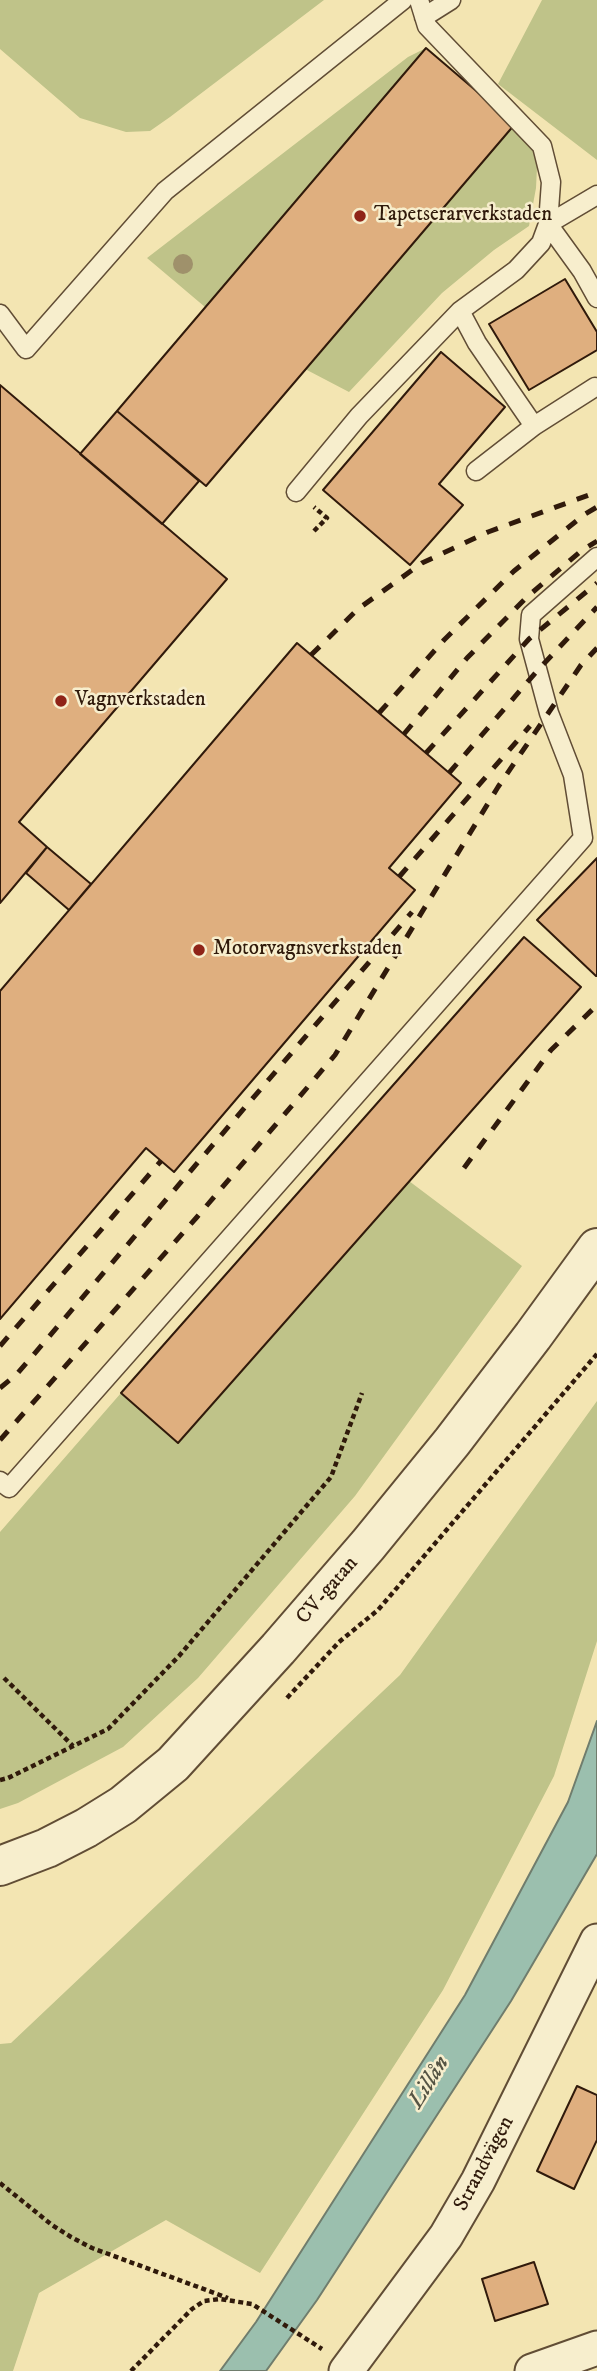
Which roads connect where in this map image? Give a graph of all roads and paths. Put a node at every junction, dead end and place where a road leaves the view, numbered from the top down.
1 (403, 0) edge
2 (451, 0) edge
3 (421, 8) edge
4 (597, 195) edge
5 (548, 224) junction
6 (597, 298) edge
7 (460, 311) junction
8 (0, 314) edge
9 (595, 387) edge
10 (534, 426) junction
11 (476, 471) dead end
12 (296, 492) dead end
13 (597, 557) edge
14 (597, 1248) edge
15 (362, 1392) dead end
16 (3, 1489) edge
17 (4, 1678) dead end
18 (73, 1746) junction
19 (0, 1780) edge
20 (0, 1866) edge
21 (597, 1941) edge
22 (0, 2183) edge
23 (235, 2300) junction
24 (311, 2342) dead end
25 (597, 2348) edge
26 (350, 2370) edge
27 (131, 2371) edge
28 (532, 2371) edge

1 - 8 lane
2 - 3 lane
3 - 5 lane
4 - 5 lane
5 - 6 lane
5 - 7 lane
7 - 10 lane
7 - 12 lane
9 - 10 lane
10 - 11 lane
13 - 16 lane
14 - 20 street, CV-gatan
15 - 18 path
17 - 18 path
18 - 19 path
21 - 26 street, Strandvägen
22 - 23 path
23 - 24 path
23 - 27 path
25 - 28 street

